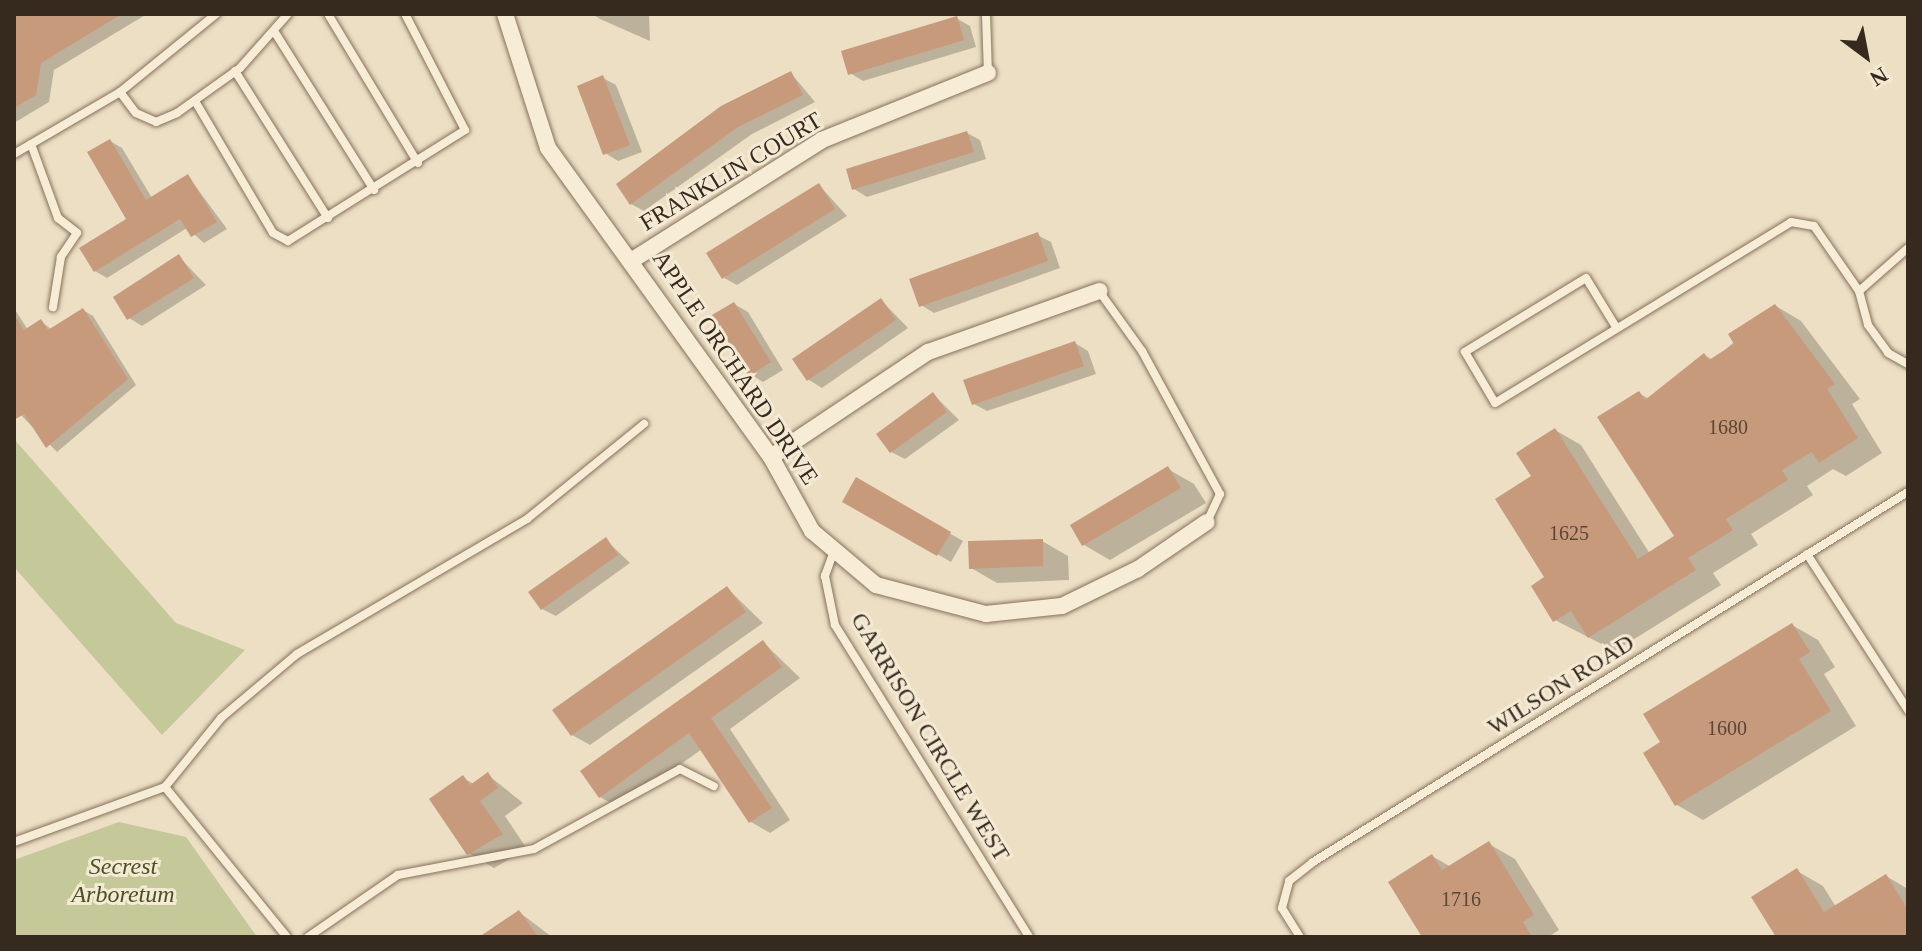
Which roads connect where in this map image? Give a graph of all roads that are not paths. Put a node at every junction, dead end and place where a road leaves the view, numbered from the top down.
1 (216, 14) edge
2 (288, 14) edge
3 (328, 14) edge
4 (405, 14) edge
5 (505, 14) edge
6 (986, 14) edge
7 (274, 31) junction
8 (235, 71) junction
9 (988, 73) joint
10 (120, 92) junction
11 (195, 101) junction
12 (31, 144) junction
13 (14, 154) edge
14 (418, 163) junction
15 (374, 190) junction
16 (328, 218) junction
17 (1908, 248) edge
18 (634, 259) junction
19 (1099, 291) joint
20 (1859, 291) junction
21 (53, 307) dead end
22 (1616, 327) junction
23 (1908, 364) edge
24 (644, 424) dead end
25 (771, 457) junction
26 (1908, 492) edge
27 (1207, 522) joint
28 (835, 550) junction
29 (1807, 554) junction
30 (1908, 710) edge
31 (714, 786) dead end
32 (165, 787) junction
33 (14, 842) edge
34 (287, 937) edge
35 (308, 937) edge
36 (1029, 937) edge
37 (1300, 937) edge

1 - 10 lane
2 - 7 lane
3 - 14 lane
4 - 14 lane
5 - 18 street, APPLE ORCHARD DRIVE
6 - 9 lane
7 - 8 lane
7 - 15 lane
8 - 11 lane
8 - 16 lane
9 - 18 street, FRANKLIN COURT
10 - 11 lane
10 - 12 lane
11 - 16 lane
12 - 13 lane
12 - 21 lane
14 - 15 lane
15 - 16 lane
17 - 20 lane
18 - 25 street, APPLE ORCHARD DRIVE
19 - 25 street
19 - 27 lane
20 - 22 lane
20 - 23 lane
22 - 22 lane
24 - 32 lane
25 - 28 street, APPLE ORCHARD DRIVE
26 - 29 lane, WILSON ROAD
27 - 28 street, APPLE ORCHARD DRIVE
28 - 36 lane, GARRISON CIRCLE WEST
29 - 30 lane
29 - 37 lane, WILSON ROAD
31 - 35 lane
32 - 33 lane
32 - 34 lane

